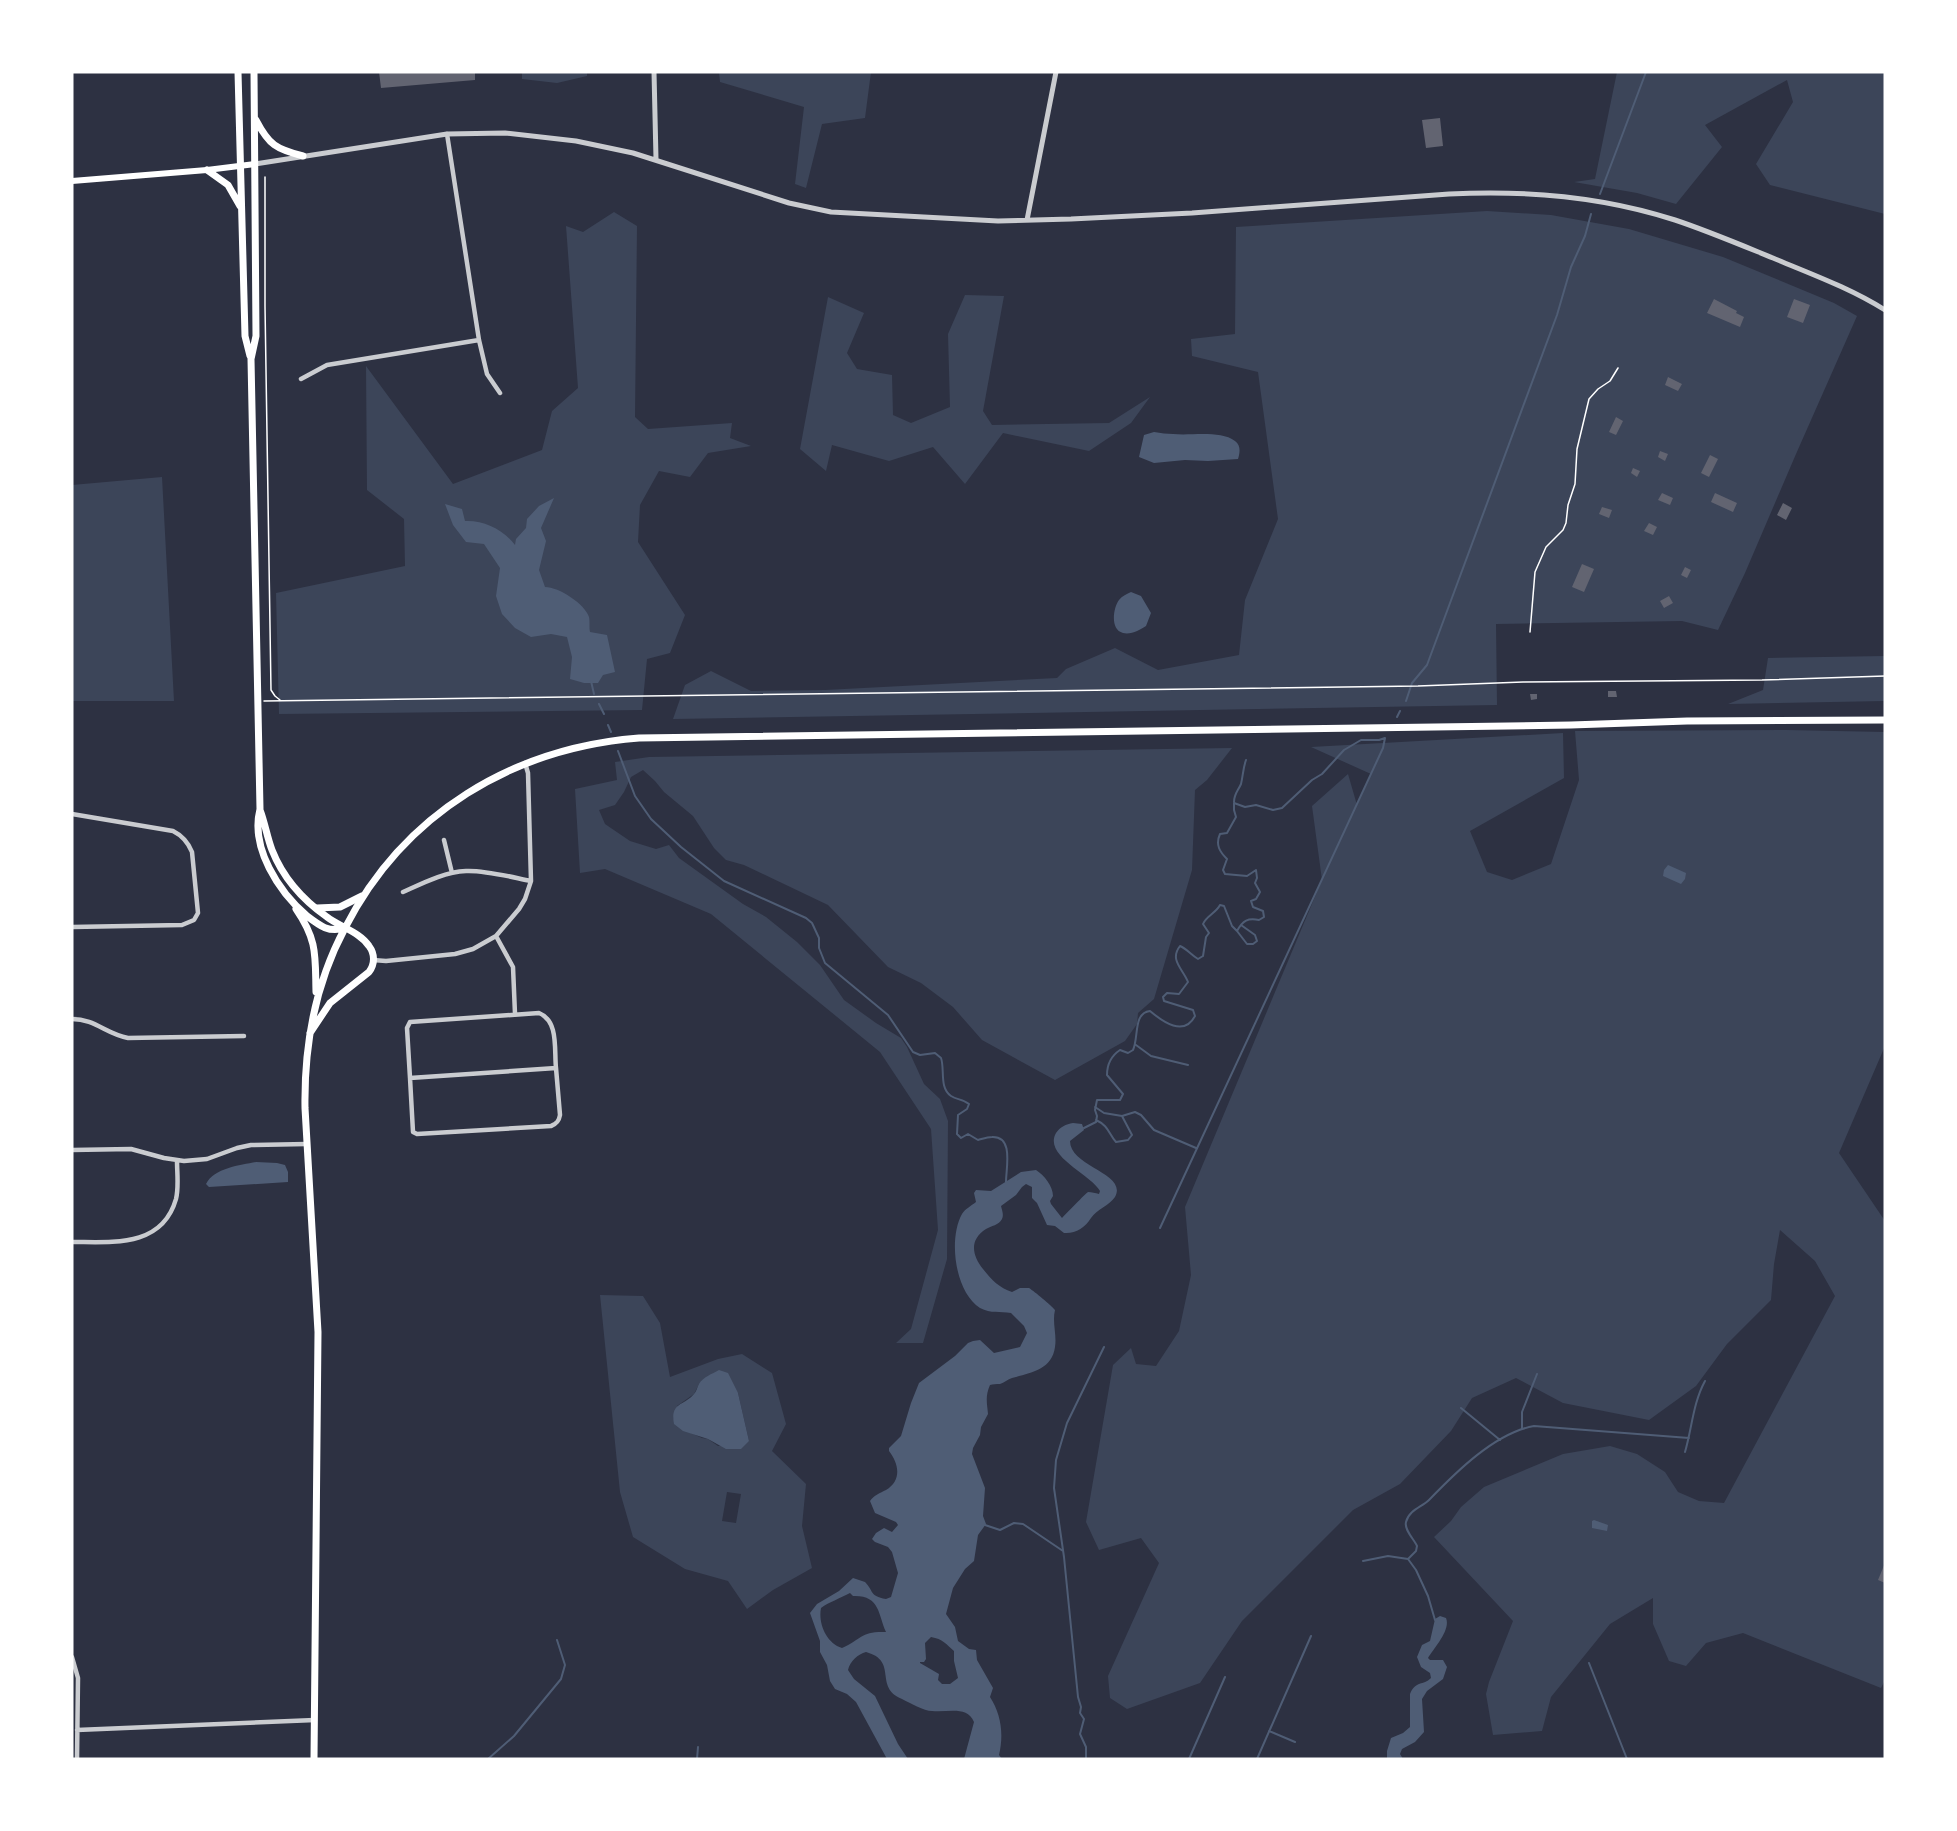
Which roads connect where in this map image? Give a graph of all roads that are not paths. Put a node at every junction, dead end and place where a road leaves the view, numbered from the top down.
1 (238, 72) edge
2 (254, 72) edge
3 (654, 72) edge
4 (1056, 72) edge
5 (255, 117) junction
6 (447, 134) junction
7 (303, 156) junction
8 (656, 159) junction
9 (255, 164) junction
10 (241, 165) junction
11 (207, 170) junction
12 (72, 181) edge
13 (241, 208) junction
14 (1027, 220) junction
15 (1885, 310) edge
16 (479, 340) junction
17 (251, 359) junction
18 (302, 379) dead end
19 (500, 393) dead end
20 (1885, 720) edge
21 (525, 763) junction
22 (260, 809) junction
23 (72, 814) edge
24 (444, 840) dead end
25 (452, 873) junction
26 (531, 881) junction
27 (403, 892) dead end
28 (362, 896) junction
29 (288, 897) junction
30 (315, 908) junction
31 (198, 913) junction
32 (206, 915) dead end
33 (72, 927) edge
34 (345, 928) junction
35 (496, 936) junction
36 (374, 960) junction
37 (316, 1001) junction
38 (515, 1014) junction
39 (72, 1019) edge
40 (309, 1035) junction
41 (244, 1036) dead end
42 (556, 1068) junction
43 (410, 1078) junction
44 (307, 1144) junction
45 (72, 1150) edge
46 (177, 1161) junction
47 (72, 1242) edge
48 (72, 1658) edge
49 (315, 1720) junction
50 (77, 1730) junction
51 (77, 1759) edge
52 (314, 1759) edge

1 - 10 main road
2 - 5 main road
3 - 8 street
4 - 14 street
5 - 7 main road
5 - 9 main road
6 - 7 street
6 - 8 street
6 - 16 street
7 - 9 street
8 - 14 street
9 - 10 main road
9 - 17 main road
10 - 11 main road
10 - 13 main road
11 - 12 main road
11 - 13 main road
13 - 17 main road
14 - 15 street
16 - 18 street
16 - 19 street
17 - 22 main road
20 - 21 main road
21 - 26 street
21 - 28 main road
22 - 29 main road
22 - 30 main road
23 - 31 street
24 - 25 street
25 - 26 street
25 - 27 street
26 - 35 street
28 - 30 main road
28 - 34 main road
29 - 34 main road
29 - 37 main road
30 - 34 main road
31 - 32 street
31 - 33 street
34 - 36 main road
34 - 37 main road
35 - 36 street
35 - 38 street
36 - 40 main road
37 - 40 main road
38 - 42 street
38 - 43 street
39 - 41 street
40 - 44 main road
42 - 43 street
42 - 43 street
44 - 46 street
44 - 49 main road
45 - 46 street
46 - 47 street
48 - 50 street
49 - 50 street
49 - 52 main road
50 - 51 street

